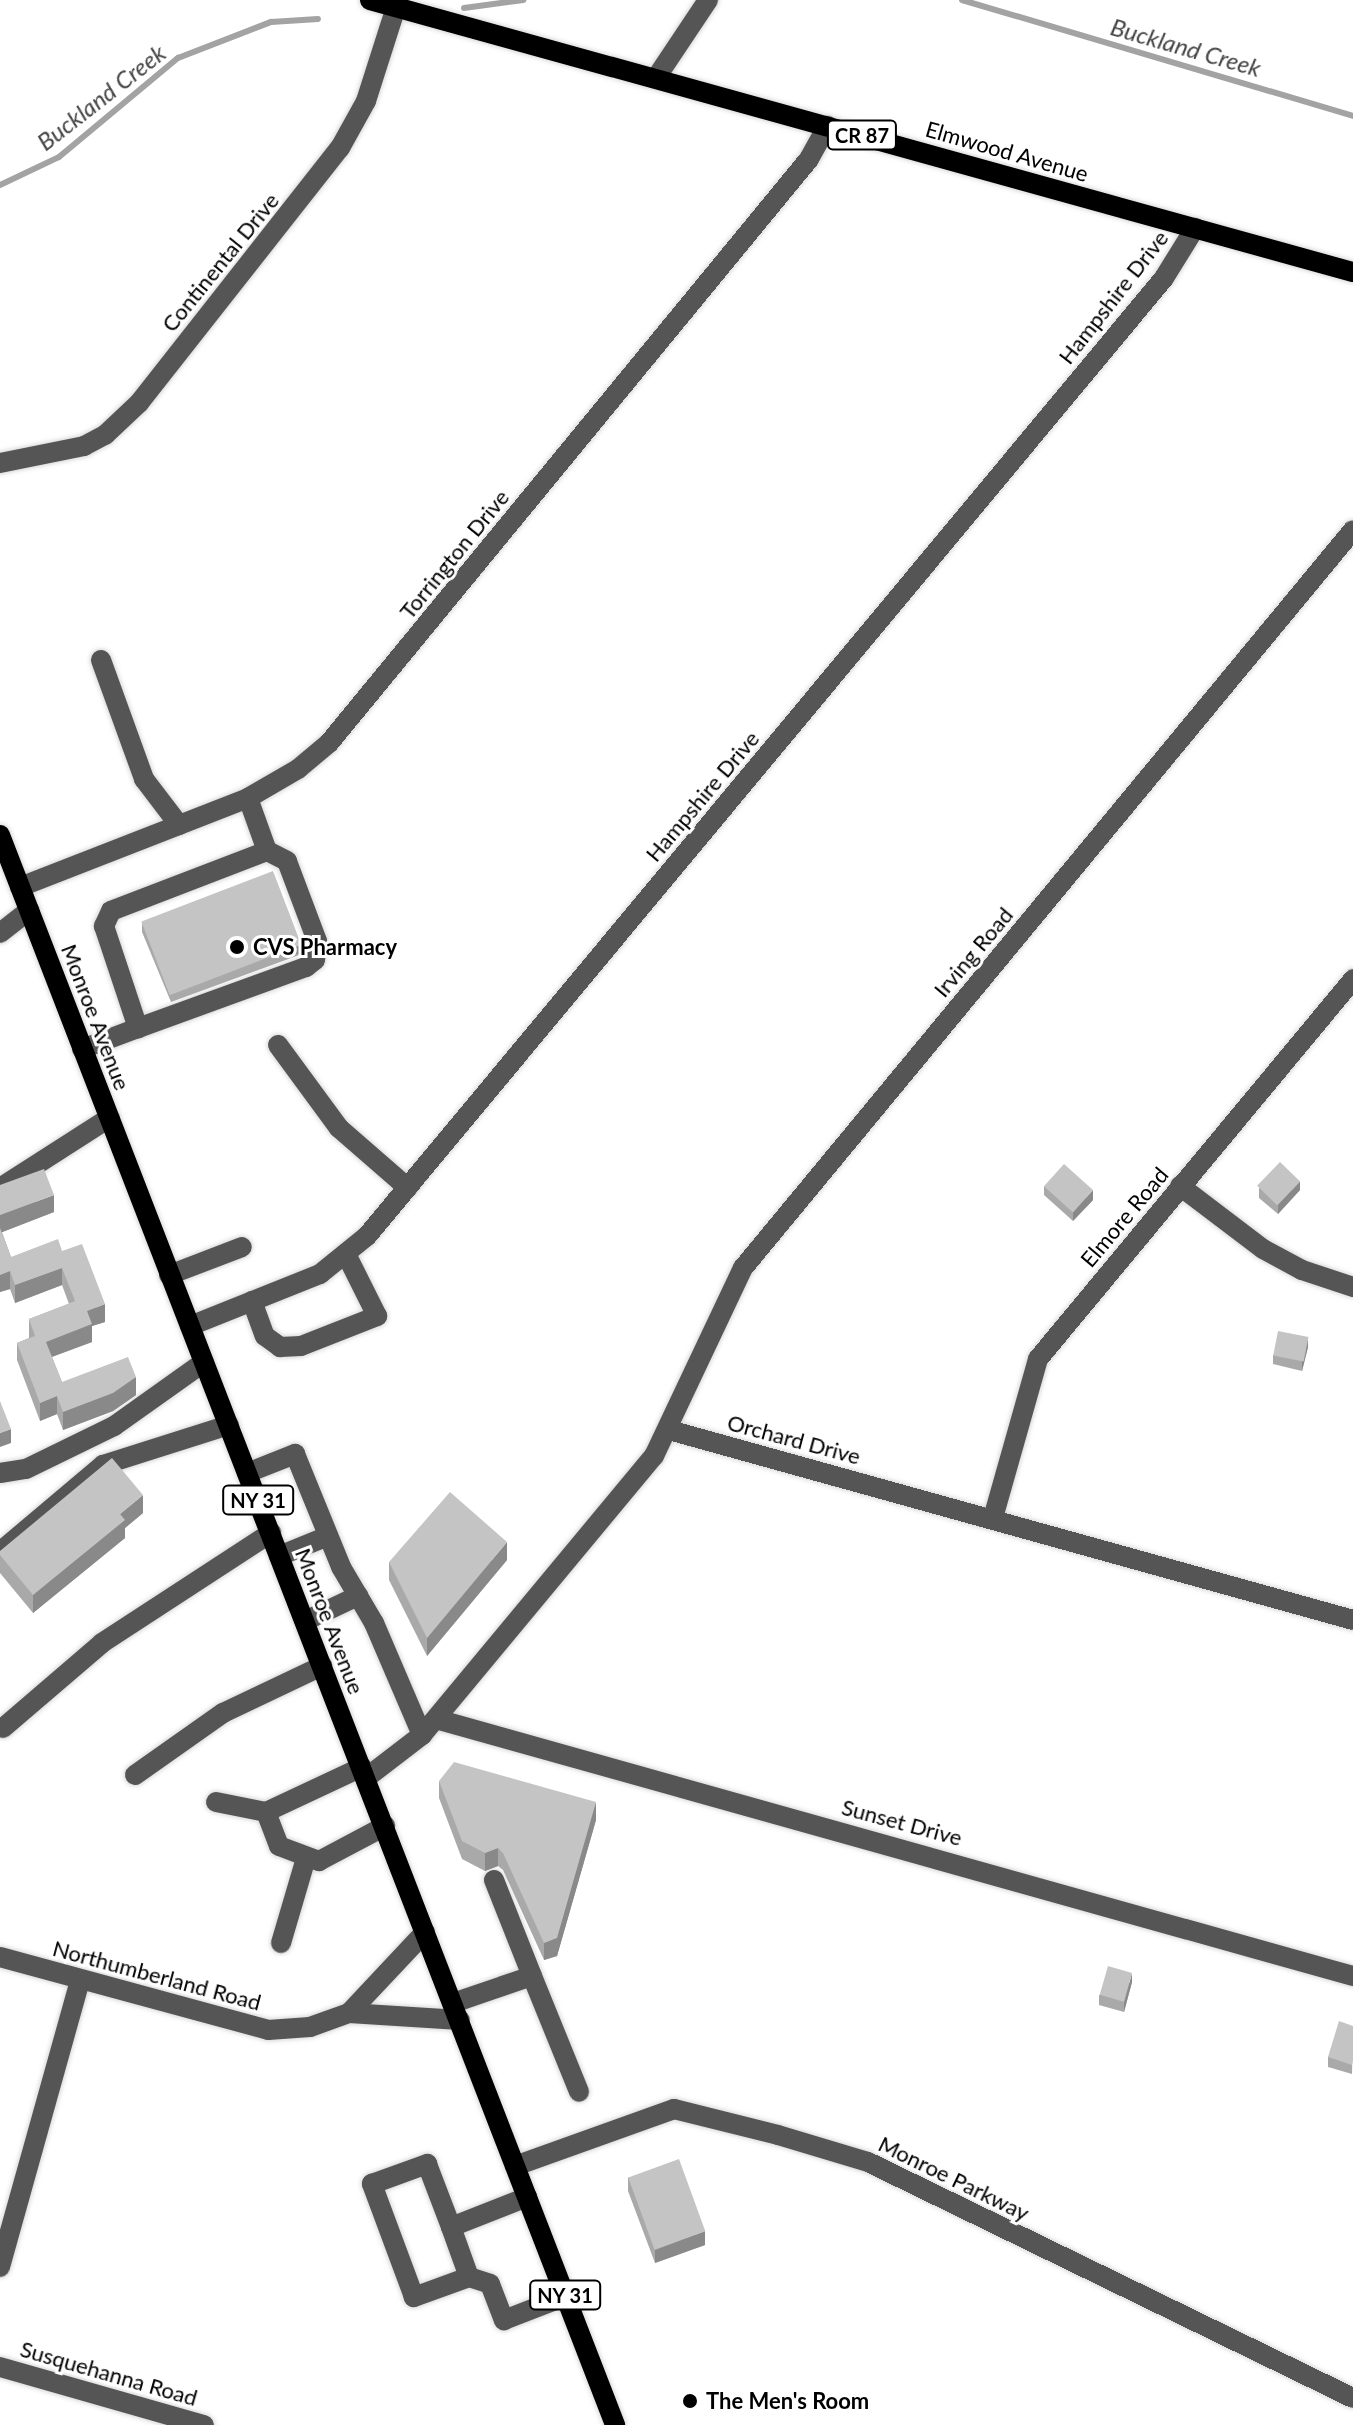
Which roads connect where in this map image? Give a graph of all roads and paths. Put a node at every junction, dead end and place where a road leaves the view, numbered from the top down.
1 (370, 0) edge
2 (708, 0) edge
3 (396, 7) junction
4 (656, 78) junction
5 (827, 126) junction
6 (1195, 228) junction
7 (1353, 272) edge
8 (0, 463) edge
9 (1353, 530) edge
10 (101, 660) dead end
11 (248, 798) junction
12 (179, 825) junction
13 (0, 835) edge
14 (267, 851) junction
15 (20, 887) junction
16 (29, 910) junction
17 (0, 933) edge
18 (1353, 979) edge
19 (138, 1028) junction
20 (278, 1045) dead end
21 (82, 1049) junction
22 (109, 1118) junction
23 (1180, 1186) junction
24 (0, 1188) edge
25 (408, 1188) junction
26 (242, 1247) dead end
27 (347, 1256) junction
28 (169, 1275) junction
29 (1353, 1287) edge
30 (252, 1301) junction
31 (190, 1326) junction
32 (204, 1362) junction
33 (229, 1425) junction
34 (669, 1430) junction
35 (0, 1473) edge
36 (247, 1473) junction
37 (993, 1518) junction
38 (271, 1533) junction
39 (328, 1536) junction
40 (0, 1552) edge
41 (279, 1556) junction
42 (358, 1596) junction
43 (1353, 1620) edge
44 (305, 1621) junction
45 (322, 1666) junction
46 (436, 1719) junction
47 (3, 1728) dead end
48 (422, 1735) junction
49 (364, 1772) junction
50 (135, 1775) dead end
51 (216, 1802) dead end
52 (266, 1812) junction
53 (385, 1826) junction
54 (306, 1858) junction
55 (494, 1880) dead end
56 (425, 1932) junction
57 (281, 1943) dead end
58 (0, 1957) edge
59 (532, 1976) junction
60 (1353, 1976) edge
61 (80, 1980) junction
62 (456, 2012) junction
63 (349, 2013) junction
64 (579, 2092) dead end
65 (515, 2166) junction
66 (527, 2197) junction
67 (451, 2227) junction
68 (0, 2267) edge
69 (469, 2277) junction
70 (566, 2296) junction
71 (0, 2367) edge
72 (1353, 2398) edge
73 (204, 2425) edge
74 (615, 2425) edge

1 - 3 main road, Elmwood Avenue / CR 87
2 - 4 street
3 - 4 main road, Elmwood Avenue / CR 87
3 - 8 street, Continental Drive
4 - 5 main road, Elmwood Avenue / CR 87
5 - 6 main road, Elmwood Avenue / CR 87
5 - 11 street, Torrington Drive
6 - 7 main road, Elmwood Avenue / CR 87
6 - 25 street, Hampshire Drive
9 - 34 street, Irving Road
10 - 12 street
11 - 12 street, Torrington Drive
11 - 14 street
12 - 15 street, Torrington Drive
13 - 15 main road, Monroe Avenue / NY 31
14 - 19 street
14 - 19 street
15 - 16 main road, Monroe Avenue / NY 31
16 - 17 street
16 - 21 main road, Monroe Avenue / NY 31
18 - 23 street, Elmore Road
19 - 21 street
20 - 25 street
21 - 22 main road, Monroe Avenue / NY 31
22 - 24 street
22 - 28 main road, Monroe Avenue / NY 31
23 - 29 street
23 - 37 street, Elmore Road
25 - 27 street, Hampshire Drive
26 - 28 street
27 - 30 street, Hampshire Drive
27 - 30 street
28 - 31 main road, Monroe Avenue / NY 31
30 - 31 street, Hampshire Drive
31 - 32 main road, Monroe Avenue / NY 31
32 - 33 main road, Monroe Avenue / NY 31
32 - 35 street
33 - 36 main road, Monroe Avenue / NY 31
33 - 40 street
34 - 37 street, Orchard Drive
34 - 46 street
36 - 38 main road, Monroe Avenue / NY 31
36 - 39 street
37 - 43 street, Orchard Drive
38 - 41 main road, Monroe Avenue / NY 31
38 - 47 street
39 - 41 street
39 - 42 street
41 - 44 main road, Monroe Avenue / NY 31
42 - 44 street
42 - 48 street
44 - 45 main road, Monroe Avenue / NY 31
45 - 49 main road, Monroe Avenue / NY 31
45 - 50 street
46 - 48 street
46 - 60 street, Sunset Drive
48 - 49 street
49 - 52 street
49 - 53 main road, Monroe Avenue / NY 31
51 - 52 street
52 - 54 street
53 - 54 street
53 - 56 main road, Monroe Avenue / NY 31
54 - 57 street
55 - 59 street
56 - 62 main road, Monroe Avenue / NY 31
56 - 63 street, Northumberland Road
58 - 61 street, Northumberland Road
59 - 62 street
59 - 64 street
61 - 63 street, Northumberland Road
61 - 68 street
62 - 63 street, Northumberland Road
62 - 65 main road, Monroe Avenue / NY 31
65 - 66 main road, Monroe Avenue / NY 31
65 - 72 street, Monroe Parkway
66 - 67 street
66 - 70 main road, Monroe Avenue / NY 31
67 - 69 street
67 - 69 street
69 - 70 street
70 - 74 main road, Monroe Avenue / NY 31
71 - 73 street, Susquehanna Road

